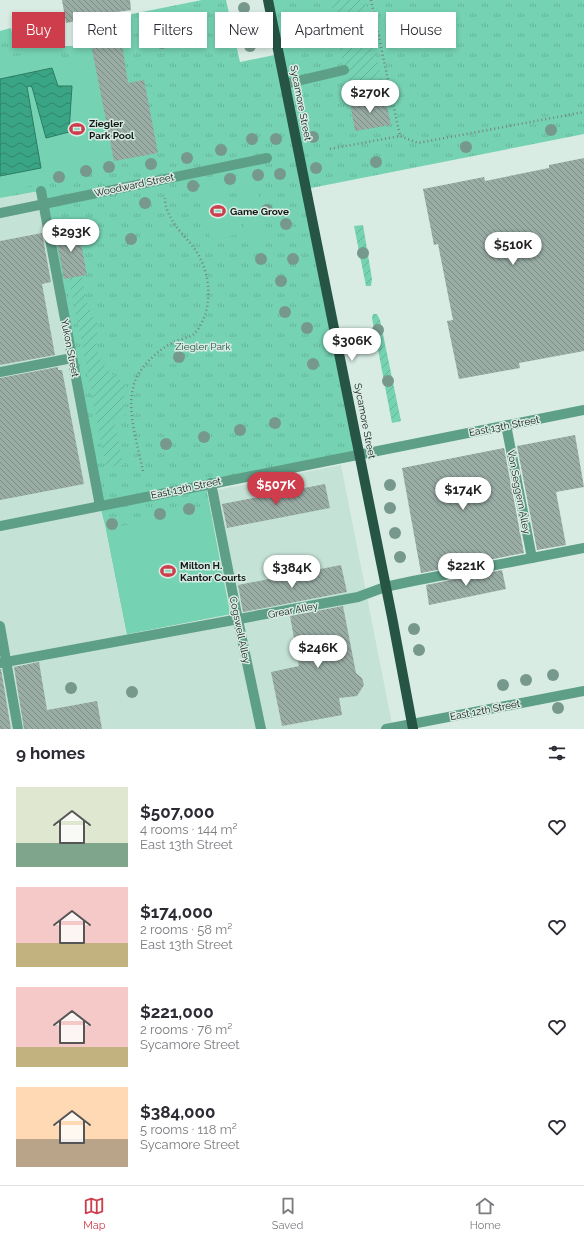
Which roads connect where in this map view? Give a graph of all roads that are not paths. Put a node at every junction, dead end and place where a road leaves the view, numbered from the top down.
1 (268, 0) edge
2 (344, 70) dead end
3 (285, 84) junction
4 (267, 158) dead end
5 (40, 191) dead end
6 (43, 204) junction
7 (0, 213) edge
8 (72, 358) junction
9 (0, 372) edge
10 (584, 410) edge
11 (506, 425) junction
12 (359, 454) junction
13 (212, 483) junction
14 (100, 506) junction
15 (0, 526) edge
16 (584, 548) edge
17 (532, 558) junction
18 (385, 587) junction
19 (238, 620) junction
20 (0, 626) edge
21 (3, 662) edge
22 (584, 691) edge
23 (412, 726) edge
24 (18, 729) edge
25 (261, 729) edge
26 (386, 729) edge

1 - 3 main road, Sycamore Street
2 - 3 street
3 - 12 main road, Sycamore Street
4 - 6 street, Woodward Street
5 - 6 street, Yukon Street
6 - 7 street, Woodward Street
6 - 8 street, Yukon Street
8 - 9 street
8 - 14 street, Yukon Street
10 - 11 street, East 13th Street
11 - 12 street, East 13th Street
11 - 17 street, Von Seggern Alley
12 - 13 street, East 13th Street
12 - 18 main road, Sycamore Street
13 - 14 street, East 13th Street
13 - 19 street, Cogswell Alley
14 - 15 street, East 13th Street
16 - 17 street, Grear Alley
17 - 18 street, Grear Alley
18 - 19 street, Grear Alley
18 - 23 main road, Sycamore Street
19 - 21 street, Grear Alley
19 - 25 street, Cogswell Alley
20 - 21 street
21 - 24 street
22 - 23 street, East 12th Street
23 - 26 street, East 12th Street

